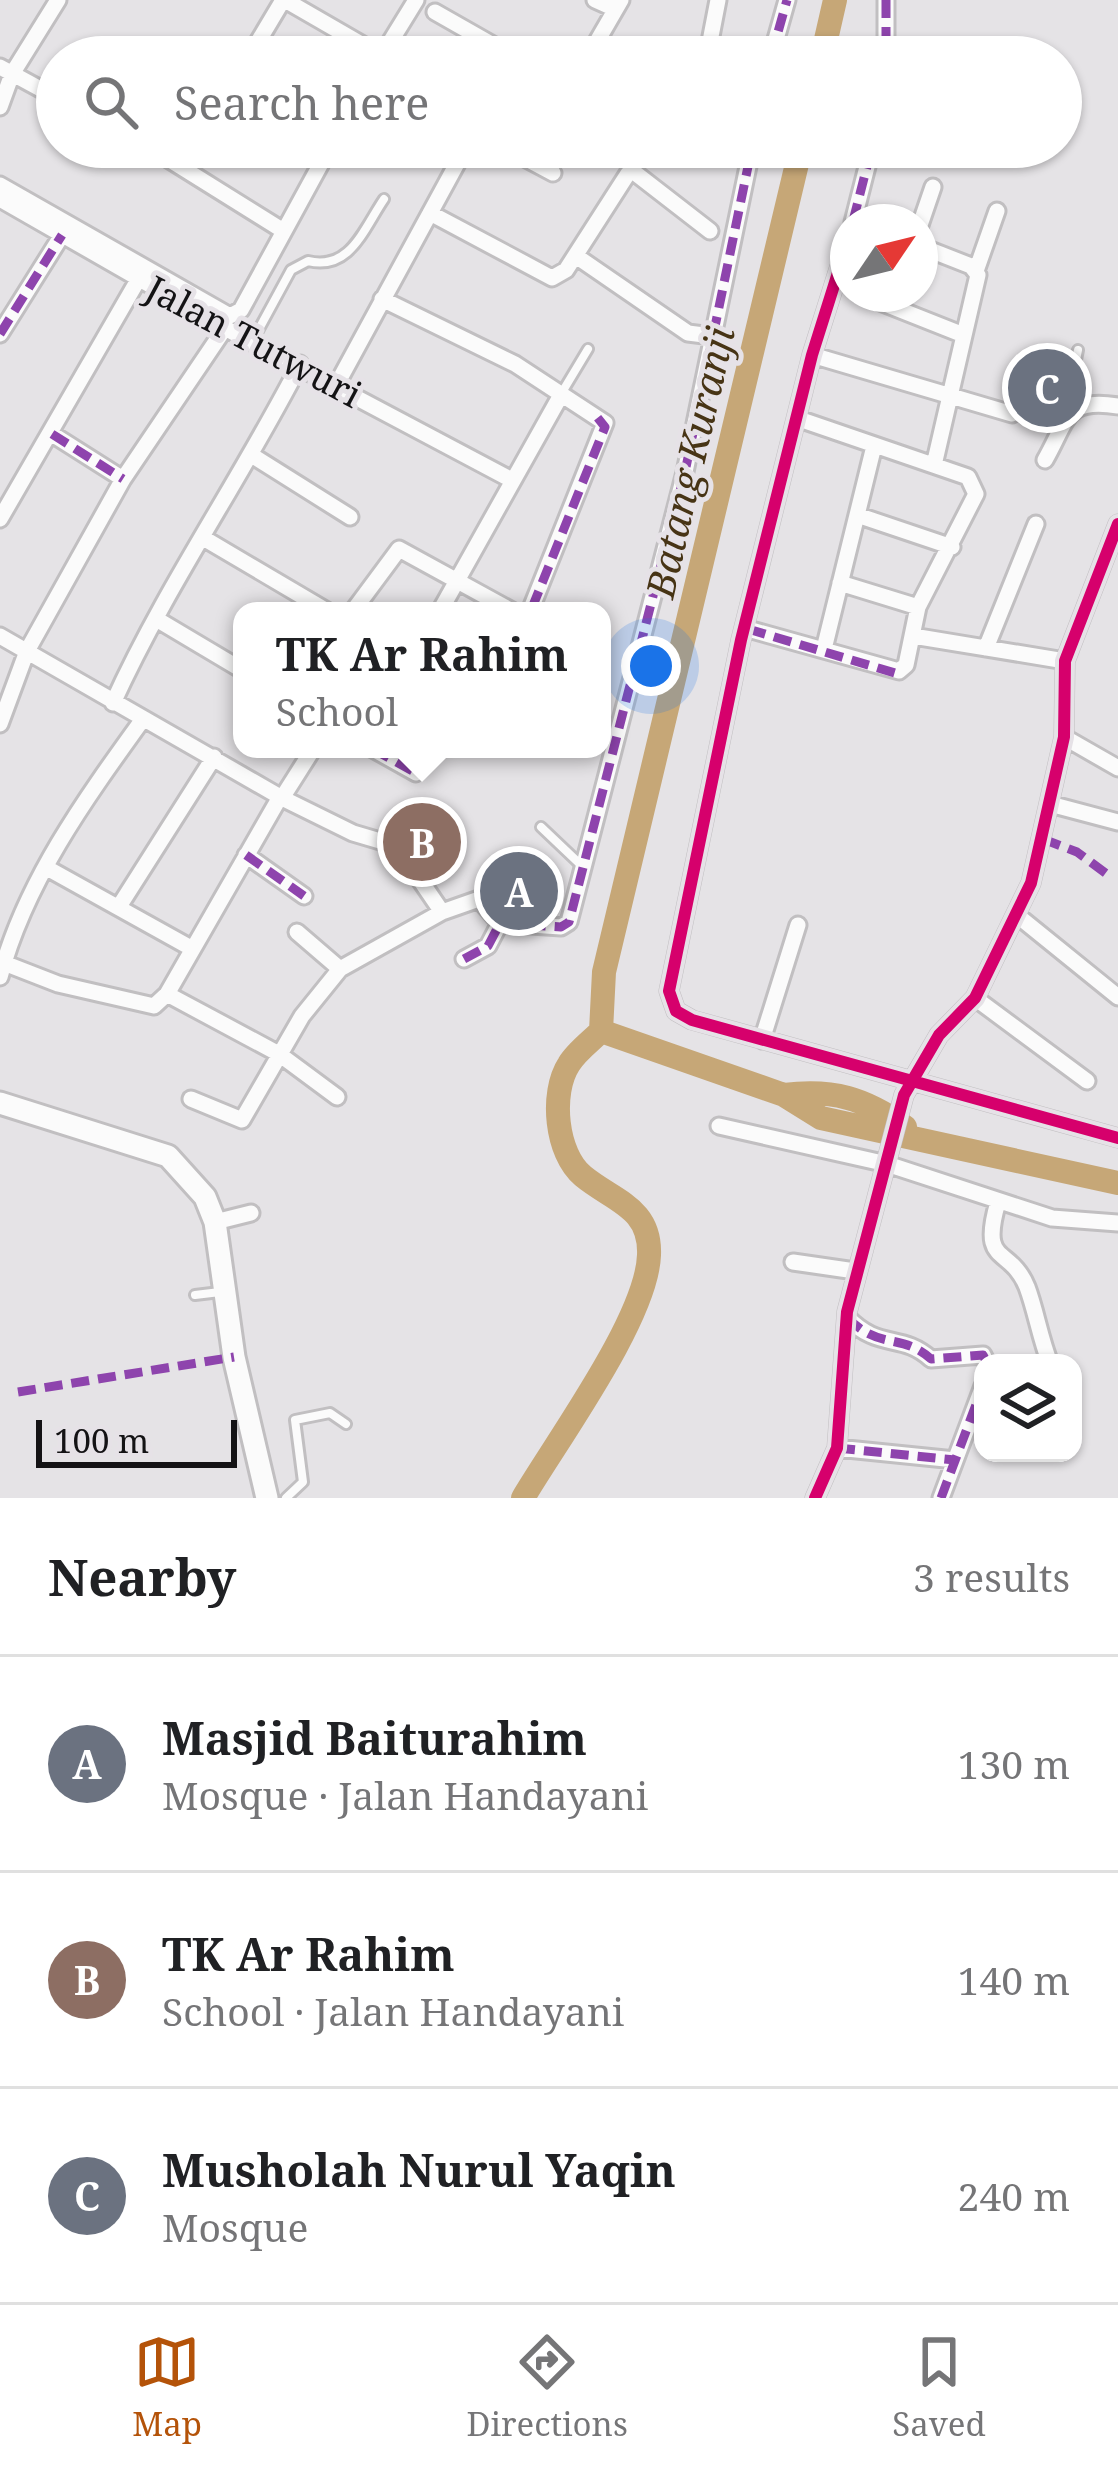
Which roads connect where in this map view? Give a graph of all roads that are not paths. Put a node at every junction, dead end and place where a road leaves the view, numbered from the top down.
1 (58, 0) edge
2 (284, 0) edge
3 (416, 0) edge
4 (595, 0) edge
5 (718, 0) edge
6 (787, 0) edge
7 (886, 0) edge
8 (618, 4) edge
9 (435, 12) dead end
10 (263, 36) edge
11 (346, 36) edge
12 (395, 36) edge
13 (477, 36) edge
14 (600, 36) edge
15 (711, 36) edge
16 (777, 36) edge
17 (886, 36) edge
18 (6, 71) edge
19 (36, 87) edge
20 (0, 106) edge
21 (188, 168) edge
22 (318, 168) edge
23 (455, 168) edge
24 (544, 168) edge
25 (748, 168) edge
26 (867, 168) edge
27 (630, 169) joint
28 (553, 173) dead end
29 (0, 184) edge
30 (932, 187) dead end
31 (0, 199) edge
32 (384, 199) dead end
33 (858, 204) edge
34 (927, 204) edge
35 (997, 211) dead end
36 (430, 213) junction
37 (282, 230) junction
38 (710, 231) dead end
39 (62, 235) junction
40 (938, 254) edge
41 (571, 263) junction
42 (976, 271) junction
43 (138, 280) junction
44 (382, 299) junction
45 (831, 312) edge
46 (906, 312) edge
47 (225, 328) junction
48 (0, 334) edge
49 (962, 334) junction
50 (712, 336) junction
51 (252, 341) junction
52 (588, 349) dead end
53 (1078, 350) dead end
54 (812, 355) junction
55 (300, 364) junction
56 (338, 384) junction
57 (561, 394) junction
58 (953, 395) junction
59 (1082, 404) junction
60 (1118, 406) edge
61 (1012, 414) dead end
62 (799, 419) junction
63 (52, 434) junction
64 (874, 446) junction
65 (253, 456) junction
66 (1045, 460) dead end
67 (934, 466) junction
68 (123, 479) junction
69 (510, 479) junction
70 (857, 514) junction
71 (350, 517) dead end
72 (0, 519) edge
73 (1036, 524) dead end
74 (1118, 524) edge
75 (205, 539) junction
76 (952, 548) junction
77 (457, 579) junction
78 (840, 583) junction
79 (312, 602) edge
80 (360, 602) edge
81 (445, 602) edge
82 (497, 602) edge
83 (534, 602) edge
84 (918, 607) junction
85 (158, 620) junction
86 (748, 629) junction
87 (0, 636) edge
88 (913, 636) junction
89 (986, 648) junction
90 (824, 649) junction
91 (26, 651) junction
92 (1064, 661) junction
93 (233, 665) edge
94 (113, 703) junction
95 (143, 719) junction
96 (0, 724) edge
97 (1064, 737) junction
98 (214, 757) junction
99 (307, 758) edge
100 (390, 758) edge
101 (1118, 768) edge
102 (416, 772) dead end
103 (281, 797) junction
104 (1050, 805) junction
105 (1118, 822) edge
106 (541, 827) dead end
107 (246, 855) junction
108 (582, 866) junction
109 (46, 868) junction
110 (304, 896) dead end
111 (120, 905) junction
112 (442, 912) junction
113 (1018, 916) junction
114 (500, 923) junction
115 (798, 925) dead end
116 (297, 932) dead end
117 (191, 948) junction
118 (464, 959) dead end
119 (340, 969) junction
120 (2, 970) edge
121 (167, 994) junction
122 (1118, 997) edge
123 (975, 998) junction
124 (762, 1040) junction
125 (279, 1054) junction
126 (1087, 1081) dead end
127 (907, 1088) junction
128 (337, 1097) dead end
129 (191, 1099) dead end
130 (0, 1103) edge
131 (719, 1126) dead end
132 (1118, 1138) edge
133 (888, 1159) junction
134 (998, 1202) junction
135 (251, 1213) dead end
136 (215, 1222) junction
137 (1118, 1223) edge
138 (793, 1262) dead end
139 (856, 1271) junction
140 (227, 1291) junction
141 (195, 1295) dead end
142 (847, 1317) junction
143 (1047, 1354) edge
144 (974, 1356) edge
145 (974, 1411) edge
146 (346, 1424) dead end
147 (837, 1448) junction
148 (956, 1460) junction
149 (267, 1498) edge
150 (286, 1498) edge
151 (815, 1498) edge
152 (940, 1498) edge

1 - 18 street
2 - 10 street
2 - 11 street
3 - 12 street
4 - 8 street
5 - 15 street
6 - 16 street
7 - 17 street
8 - 14 street
9 - 13 street
18 - 19 street
18 - 20 street
21 - 37 street
22 - 37 street
23 - 36 street
24 - 28 street
25 - 50 street
26 - 33 street
27 - 38 street
27 - 41 street
29 - 37 street
30 - 34 street
31 - 39 street, Jalan Tutwuri
32 - 51 lane
35 - 42 street
36 - 41 street
36 - 44 street
39 - 43 street, Jalan Tutwuri
39 - 48 street
40 - 42 street
41 - 50 street
42 - 49 street
43 - 47 street, Jalan Tutwuri
43 - 63 street
44 - 56 street
44 - 57 street
45 - 54 street
46 - 49 street
47 - 51 street, Jalan Tutwuri
47 - 68 street
49 - 58 street
50 - 108 street
51 - 55 street, Jalan Tutwuri
52 - 57 lane
53 - 59 lane
54 - 58 street
54 - 62 street
55 - 56 street, Jalan Tutwuri
55 - 65 street
56 - 69 street, Jalan Tutwuri
57 - 69 street
57 - 83 street
58 - 61 street
58 - 67 street
59 - 60 street
59 - 66 street
62 - 64 street
62 - 86 street
63 - 68 street
63 - 72 street
64 - 67 street
64 - 70 street
65 - 71 street
65 - 75 street
67 - 76 street
68 - 91 street
69 - 77 street
70 - 76 street
70 - 78 street
73 - 89 street
74 - 92 street
75 - 79 street
75 - 85 street
76 - 84 street
77 - 80 street
77 - 81 street
77 - 82 street
78 - 84 street
78 - 90 street
84 - 88 street
85 - 93 street
85 - 94 street
86 - 90 street
86 - 124 street
87 - 91 street
88 - 89 street
88 - 90 street
89 - 92 street
91 - 94 street
91 - 96 street
92 - 97 street
94 - 95 street
95 - 98 street
95 - 109 street
97 - 101 street
97 - 104 street
98 - 103 street
98 - 111 street
99 - 103 street
100 - 102 street
103 - 107 street
103 - 112 street
104 - 105 street
104 - 113 street
106 - 108 lane
107 - 110 street
107 - 117 street
108 - 114 street
109 - 111 street
109 - 120 street
111 - 117 street
112 - 114 street
112 - 119 street
113 - 122 street
113 - 123 street
114 - 118 street
115 - 124 street
116 - 119 street
117 - 121 street
119 - 125 street
120 - 121 street
121 - 125 street
123 - 126 street
123 - 127 street
124 - 127 street
125 - 128 street
125 - 129 street
127 - 132 street
127 - 133 street
130 - 136 main road
131 - 133 street
133 - 134 street
133 - 139 street
134 - 137 street
134 - 143 street
135 - 136 street
136 - 140 main road
138 - 139 street
139 - 142 street
140 - 141 lane
140 - 149 main road
142 - 144 street
142 - 147 street
145 - 148 street
146 - 150 lane
147 - 148 street
147 - 151 street
148 - 152 street

